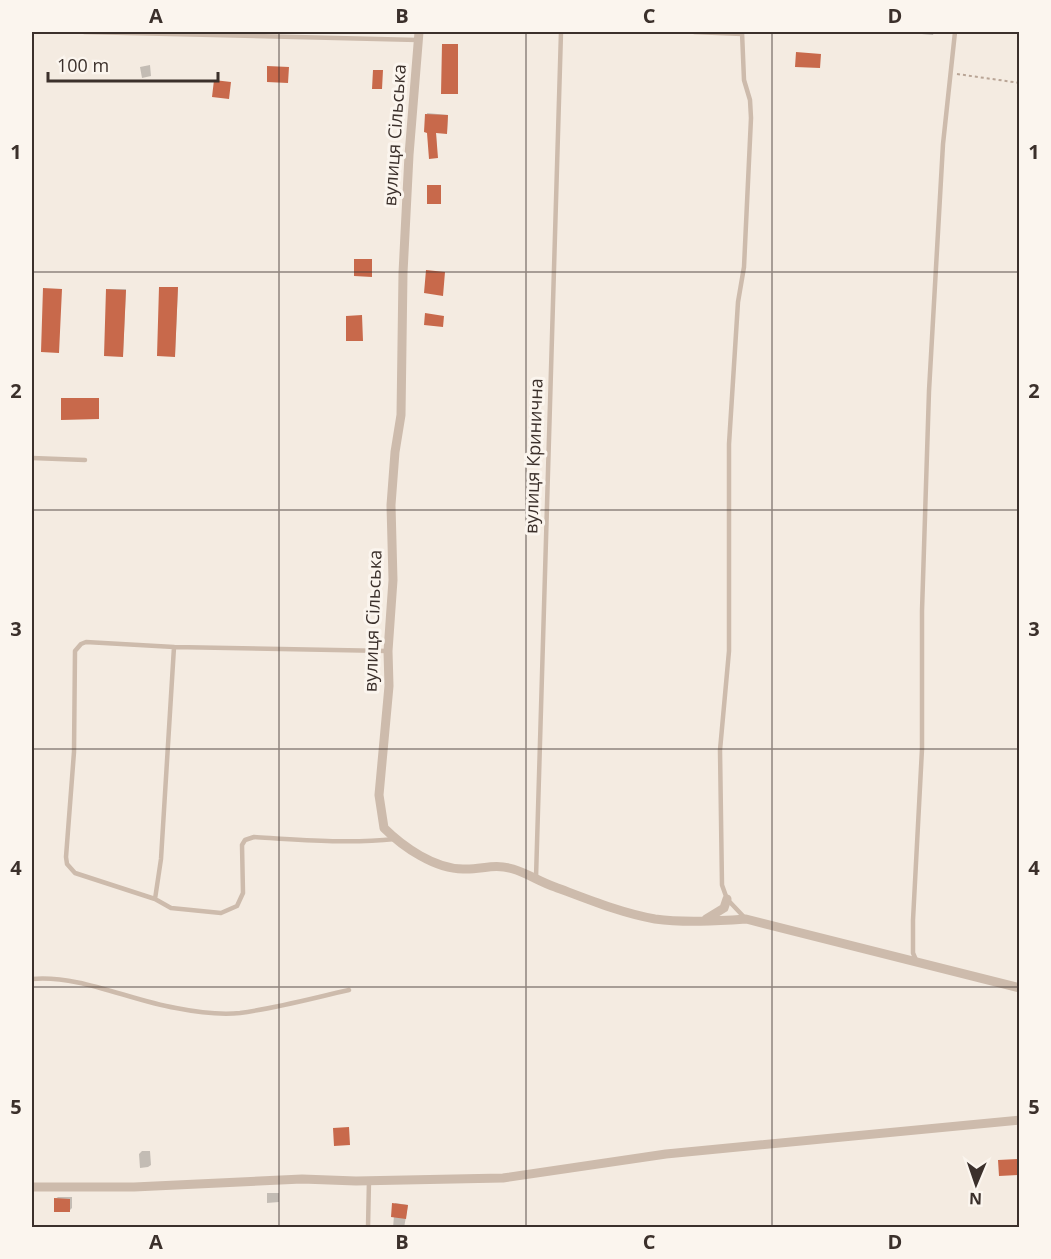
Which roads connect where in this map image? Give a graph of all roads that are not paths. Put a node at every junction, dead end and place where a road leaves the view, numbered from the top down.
1 (84, 32) edge
2 (561, 32) edge
3 (694, 32) edge
4 (955, 32) edge
5 (742, 33) edge
6 (419, 36) edge
7 (32, 458) edge
8 (85, 460) dead end
9 (174, 647) junction
10 (388, 651) junction
11 (395, 838) junction
12 (536, 880) junction
13 (155, 899) junction
14 (727, 899) junction
15 (746, 919) junction
16 (704, 921) junction
17 (916, 960) junction
18 (32, 979) edge
19 (1020, 988) edge
20 (349, 990) dead end
21 (1020, 1120) edge
22 (369, 1180) junction
23 (32, 1187) edge
24 (368, 1227) edge

1 - 6 lane
2 - 12 lane, вулиця Кринична
3 - 5 lane
4 - 17 lane
5 - 14 lane
6 - 10 street, вулиця Сільська
7 - 8 lane
9 - 10 lane
9 - 13 lane
9 - 13 lane
10 - 11 street, вулиця Сільська
11 - 12 street, вулиця Сільська
11 - 13 lane
12 - 16 street, вулиця Сільська
14 - 15 lane
14 - 16 street
15 - 16 street, вулиця Сільська
15 - 17 street, вулиця Сільська
17 - 19 street, вулиця Сільська
18 - 20 lane
21 - 22 street
22 - 23 street
22 - 24 lane

